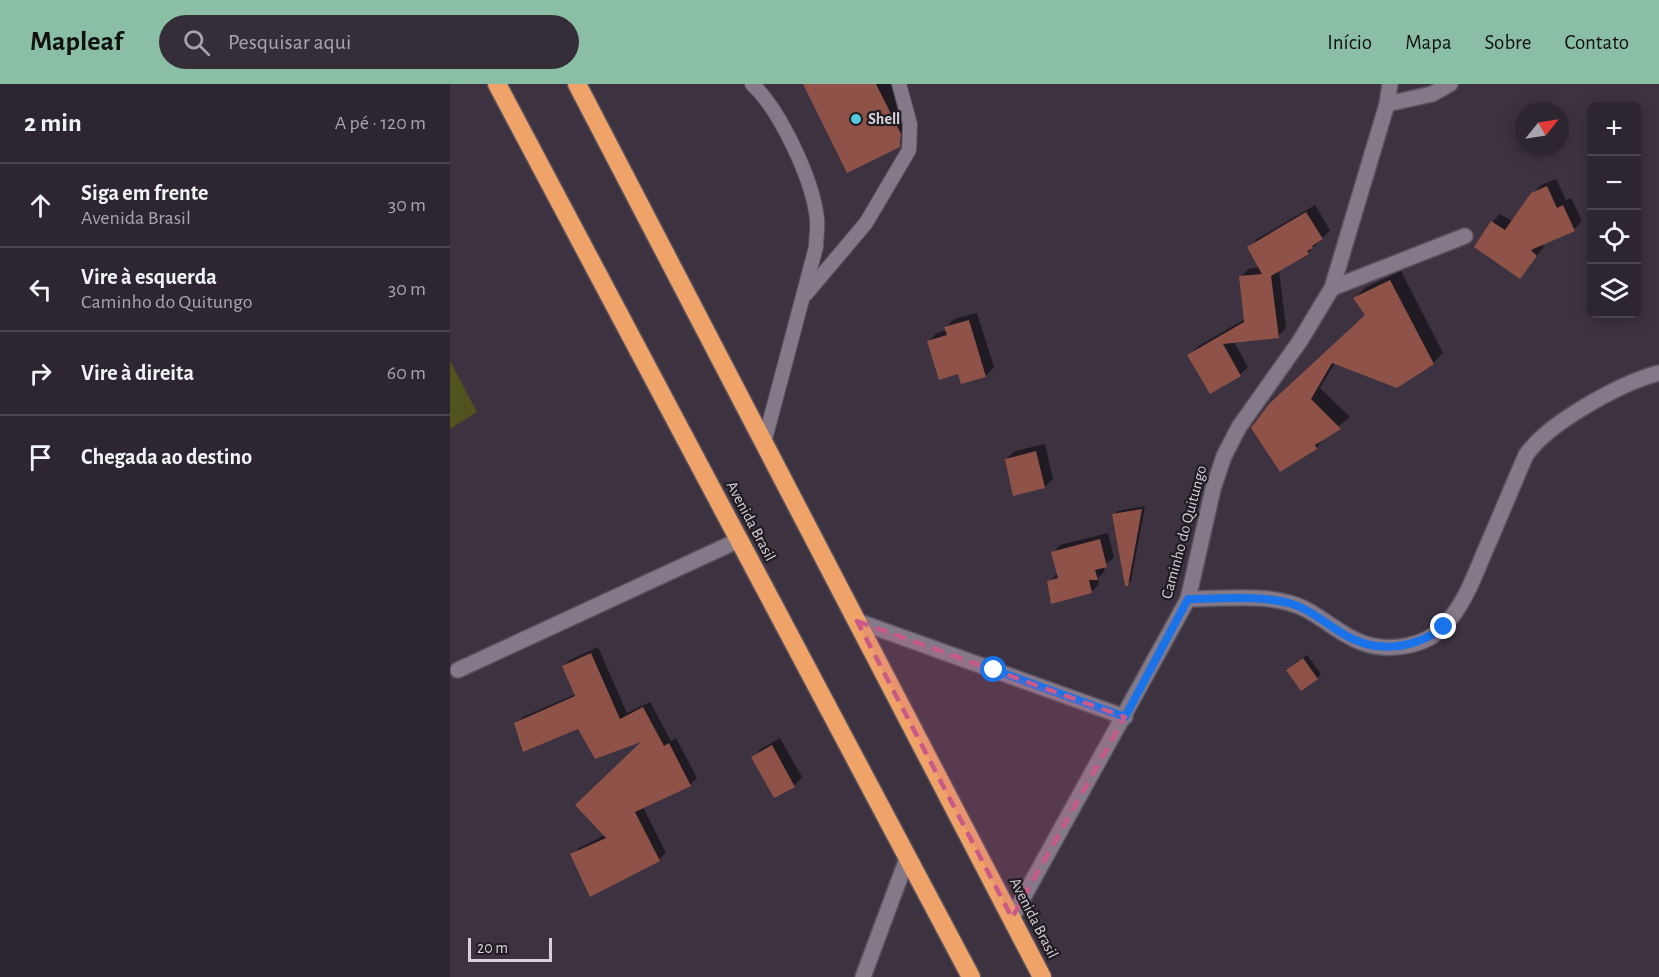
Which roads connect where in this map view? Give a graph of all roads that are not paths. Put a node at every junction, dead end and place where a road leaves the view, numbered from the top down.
1 (497, 84) edge
2 (577, 84) edge
3 (752, 84) edge
4 (899, 84) edge
5 (1390, 84) edge
6 (1450, 84) edge
7 (1387, 104) junction
8 (1465, 236) dead end
9 (1332, 288) junction
10 (803, 298) junction
11 (1659, 373) edge
12 (764, 443) junction
13 (740, 540) junction
14 (1188, 599) junction
15 (858, 621) junction
16 (458, 670) dead end
17 (1125, 717) junction
18 (908, 856) junction
19 (1012, 918) junction
20 (863, 977) edge
21 (971, 977) edge
22 (1042, 977) edge

1 - 13 highway, Avenida Brasil
2 - 12 highway, Avenida Brasil
3 - 10 lane
4 - 10 lane
5 - 7 street, Caminho do Quitungo
6 - 7 street
7 - 9 street, Caminho do Quitungo
8 - 9 street
9 - 14 street, Caminho do Quitungo
10 - 12 lane
11 - 14 street
12 - 15 highway, Avenida Brasil
13 - 16 street
13 - 18 highway, Avenida Brasil
14 - 17 street, Caminho do Quitungo
15 - 17 street
15 - 19 highway, Avenida Brasil
17 - 19 street, Caminho do Quitungo
18 - 20 street
18 - 21 highway, Avenida Brasil
19 - 22 highway, Avenida Brasil

